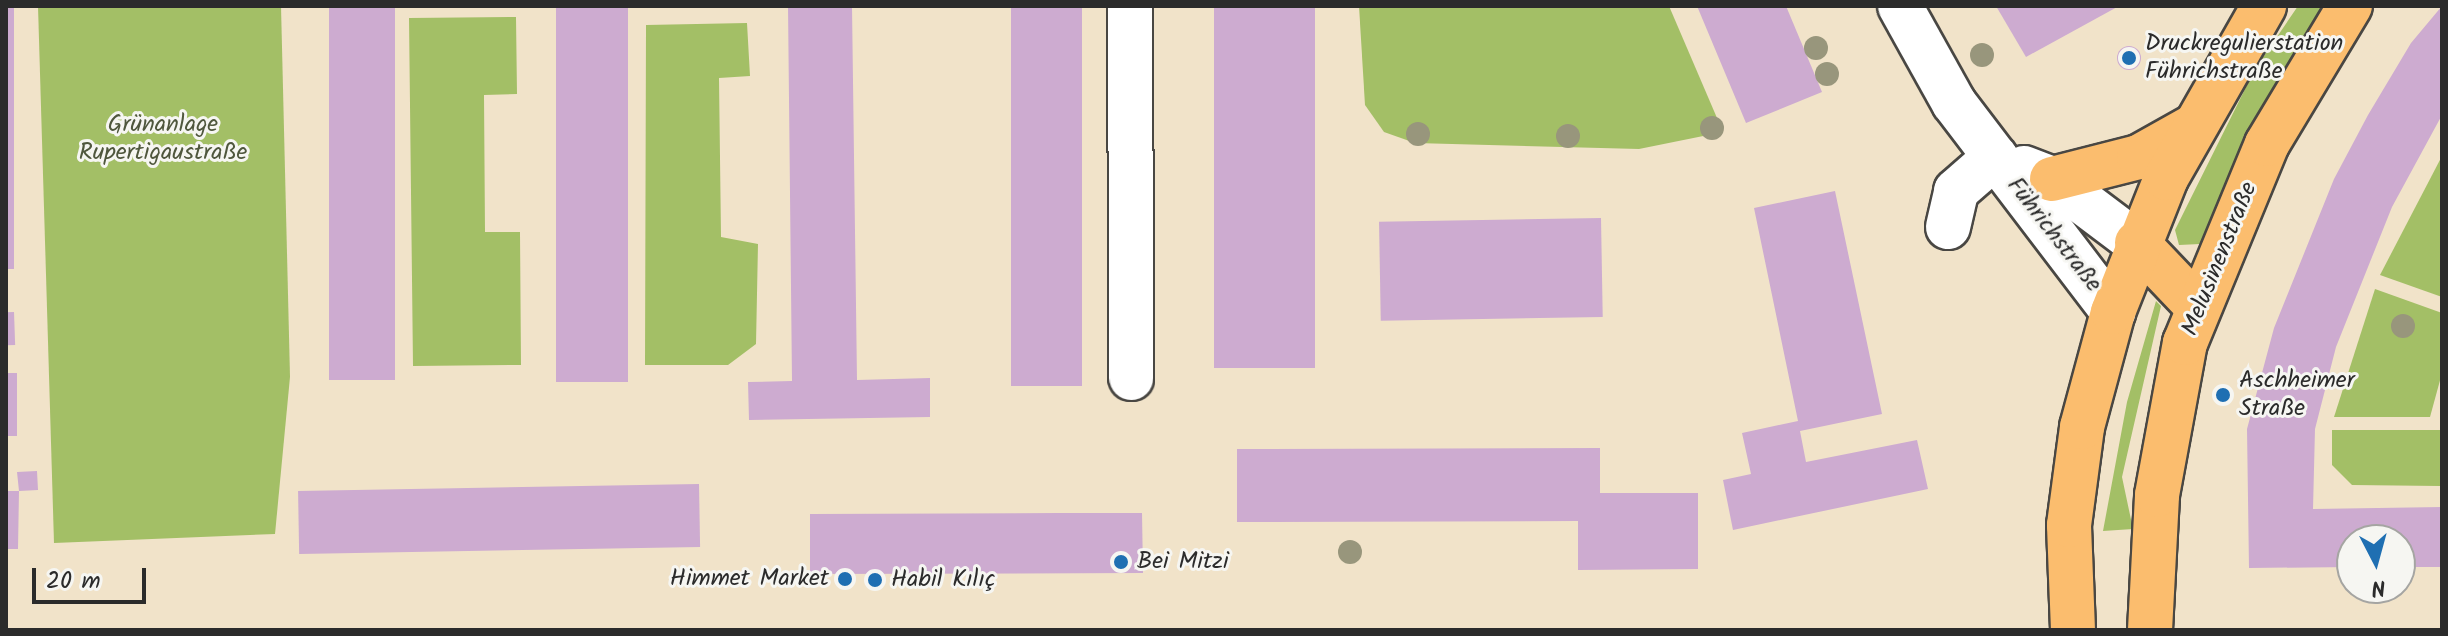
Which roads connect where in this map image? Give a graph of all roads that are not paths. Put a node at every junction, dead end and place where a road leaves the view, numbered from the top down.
1 (1130, 6) edge
2 (1900, 6) edge
3 (2264, 6) edge
4 (2350, 6) edge
5 (2194, 126) junction
6 (1995, 157) junction
7 (2052, 179) junction
8 (1948, 227) dead end
9 (2137, 243) junction
10 (2198, 307) junction
11 (2113, 312) junction
12 (1131, 378) dead end
13 (2073, 630) edge
14 (2150, 630) edge

1 - 12 street
2 - 6 street, Führichstraße
3 - 5 main road
4 - 10 main road, Melusinenstraße
5 - 7 main road
5 - 9 main road
6 - 7 street, Führichstraße
6 - 8 street
6 - 11 street, Führichstraße
7 - 9 street, Führichstraße
9 - 10 main road
9 - 11 main road
10 - 14 main road, Melusinenstraße
11 - 13 main road

